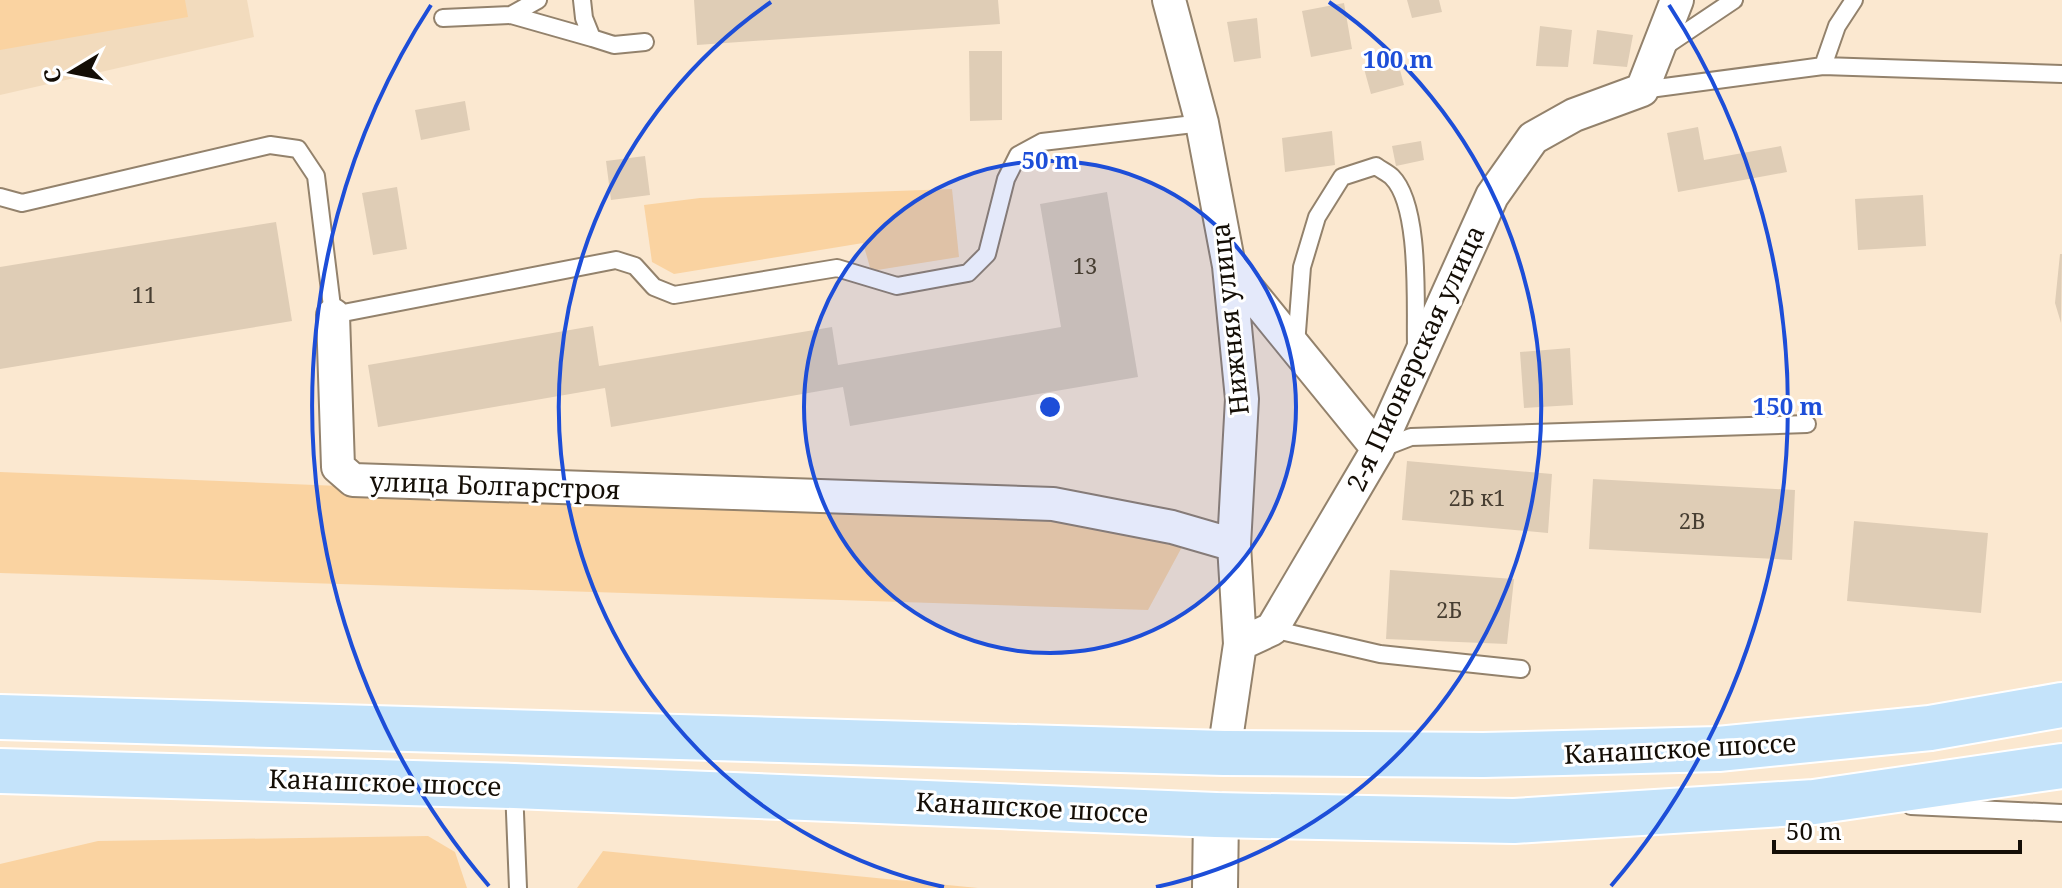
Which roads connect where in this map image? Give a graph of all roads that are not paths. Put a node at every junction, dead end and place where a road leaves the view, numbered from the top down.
1 (538, 0) edge
2 (582, 0) edge
3 (1169, 0) edge
4 (1677, 0) edge
5 (1734, 0) edge
6 (1854, 0) edge
7 (511, 15) junction
8 (443, 18) dead end
9 (592, 38) junction
10 (645, 42) dead end
11 (1656, 52) junction
12 (1823, 66) junction
13 (2062, 74) edge
14 (1642, 90) junction
15 (1202, 123) junction
16 (0, 197) edge
17 (1229, 266) junction
18 (333, 315) junction
19 (1296, 348) junction
20 (1417, 363) junction
21 (1807, 424) dead end
22 (1378, 449) junction
23 (1234, 545) junction
24 (1272, 629) junction
25 (1240, 644) junction
26 (1521, 669) dead end
27 (2062, 705) edge
28 (0, 717) edge
29 (1224, 753) junction
30 (2062, 766) edge
31 (0, 771) edge
32 (514, 786) junction
33 (1814, 802) junction
34 (2062, 813) edge
35 (1216, 815) junction
36 (518, 888) edge
37 (1215, 888) edge

1 - 7 lane
2 - 9 lane
3 - 15 street, Нижняя улица
4 - 11 street
5 - 11 lane
6 - 12 lane
7 - 8 lane
7 - 9 lane
9 - 10 lane
11 - 14 street
12 - 13 lane
12 - 14 lane
14 - 20 street, 2-я Пионерская улица
15 - 17 street, Нижняя улица
15 - 18 lane
16 - 18 lane, улица Болгарстроя
17 - 19 street
17 - 23 street, Нижняя улица
18 - 23 street, улица Болгарстроя
19 - 20 lane
19 - 22 street
20 - 22 street, 2-я Пионерская улица
21 - 22 lane
22 - 24 street, 2-я Пионерская улица
23 - 25 street, Нижняя улица
24 - 25 street
24 - 26 lane
25 - 29 street
27 - 29 main road, Канашское шоссе
28 - 29 main road, Канашское шоссе
29 - 35 main road
30 - 33 main road, Канашское шоссе
31 - 32 main road, Канашское шоссе
32 - 35 main road, Канашское шоссе
32 - 36 lane
33 - 34 lane
33 - 35 main road, Канашское шоссе
35 - 37 street

